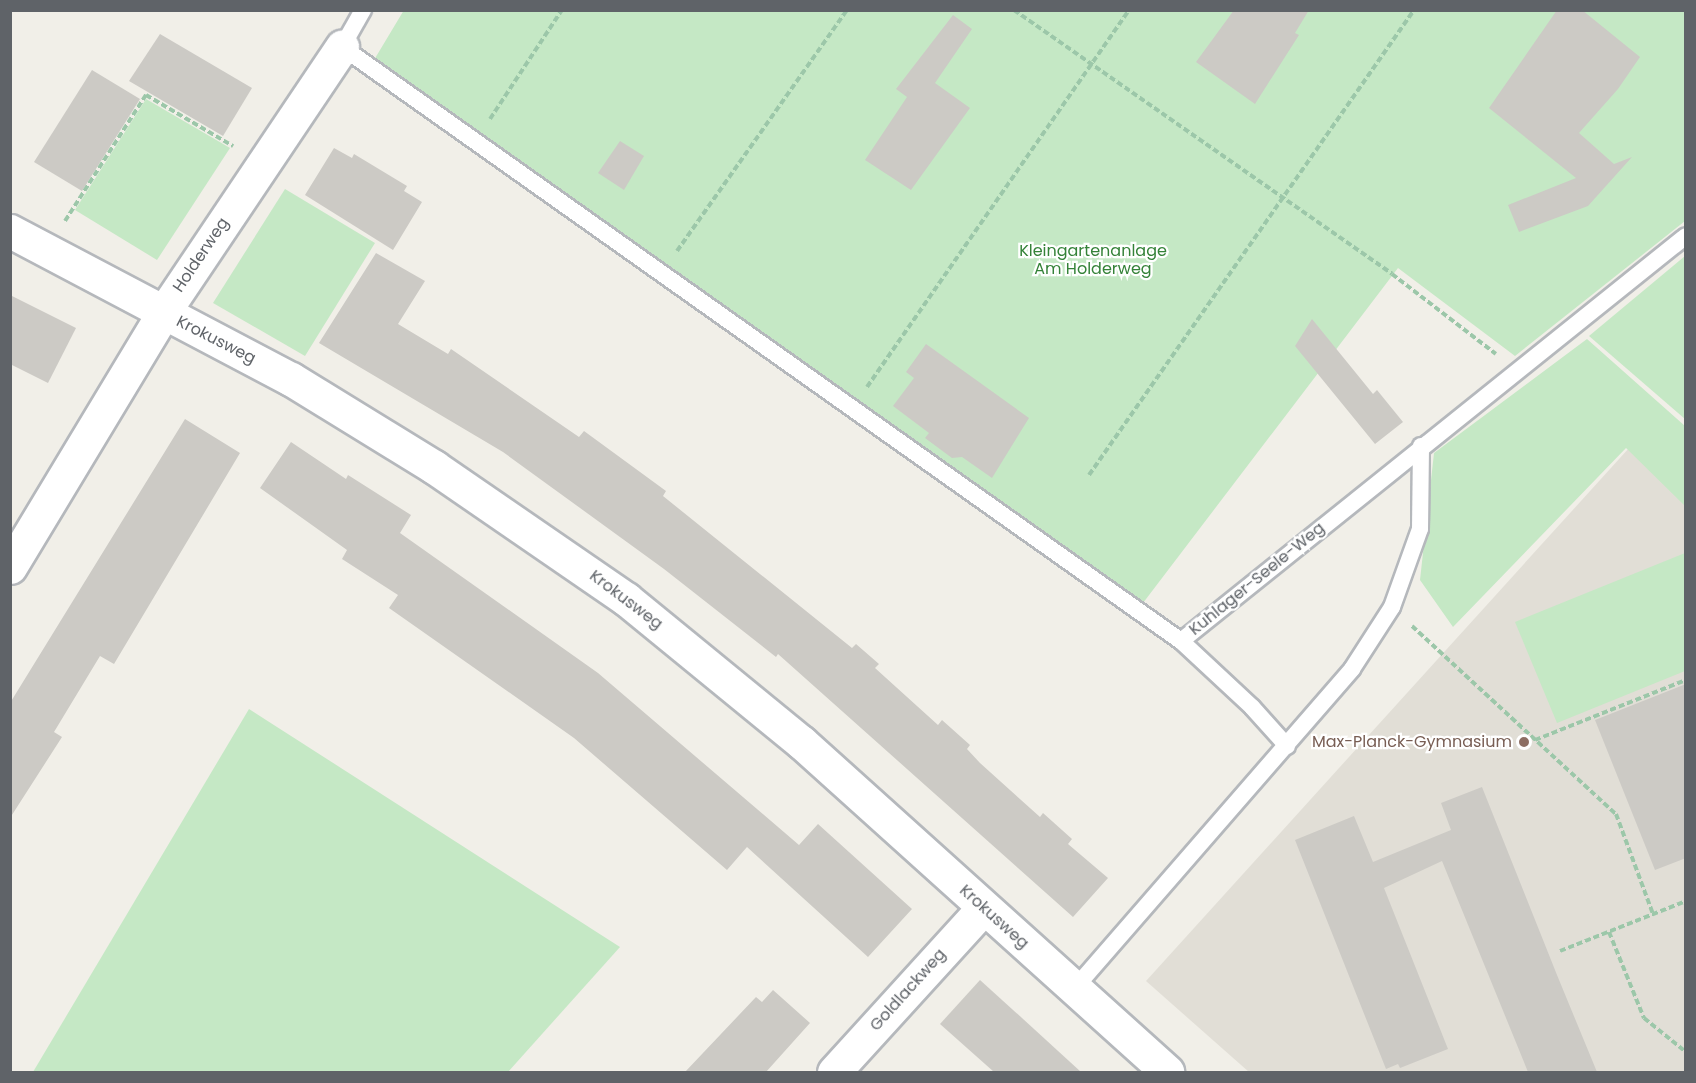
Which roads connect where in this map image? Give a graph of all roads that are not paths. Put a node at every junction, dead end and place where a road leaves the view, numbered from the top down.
1 (363, 10) edge
2 (342, 47) junction
3 (10, 231) edge
4 (1686, 236) edge
5 (163, 313) junction
6 (1421, 446) junction
7 (10, 567) edge
8 (1181, 641) junction
9 (1287, 747) junction
10 (983, 908) junction
11 (1074, 989) junction
12 (834, 1072) edge
13 (1167, 1072) edge

1 - 2 lane, Holderweg
2 - 5 street, Holderweg
2 - 8 lane
3 - 5 street, Krokusweg
4 - 6 lane, Kuhlager-Seele-Weg
5 - 7 street, Holderweg
5 - 10 street, Krokusweg
6 - 8 lane, Kuhlager-Seele-Weg
6 - 9 lane
8 - 9 lane, Kuhlager-Seele-Weg
9 - 11 lane
10 - 11 street, Krokusweg
10 - 12 street, Goldlackweg
11 - 13 street, Krokusweg

